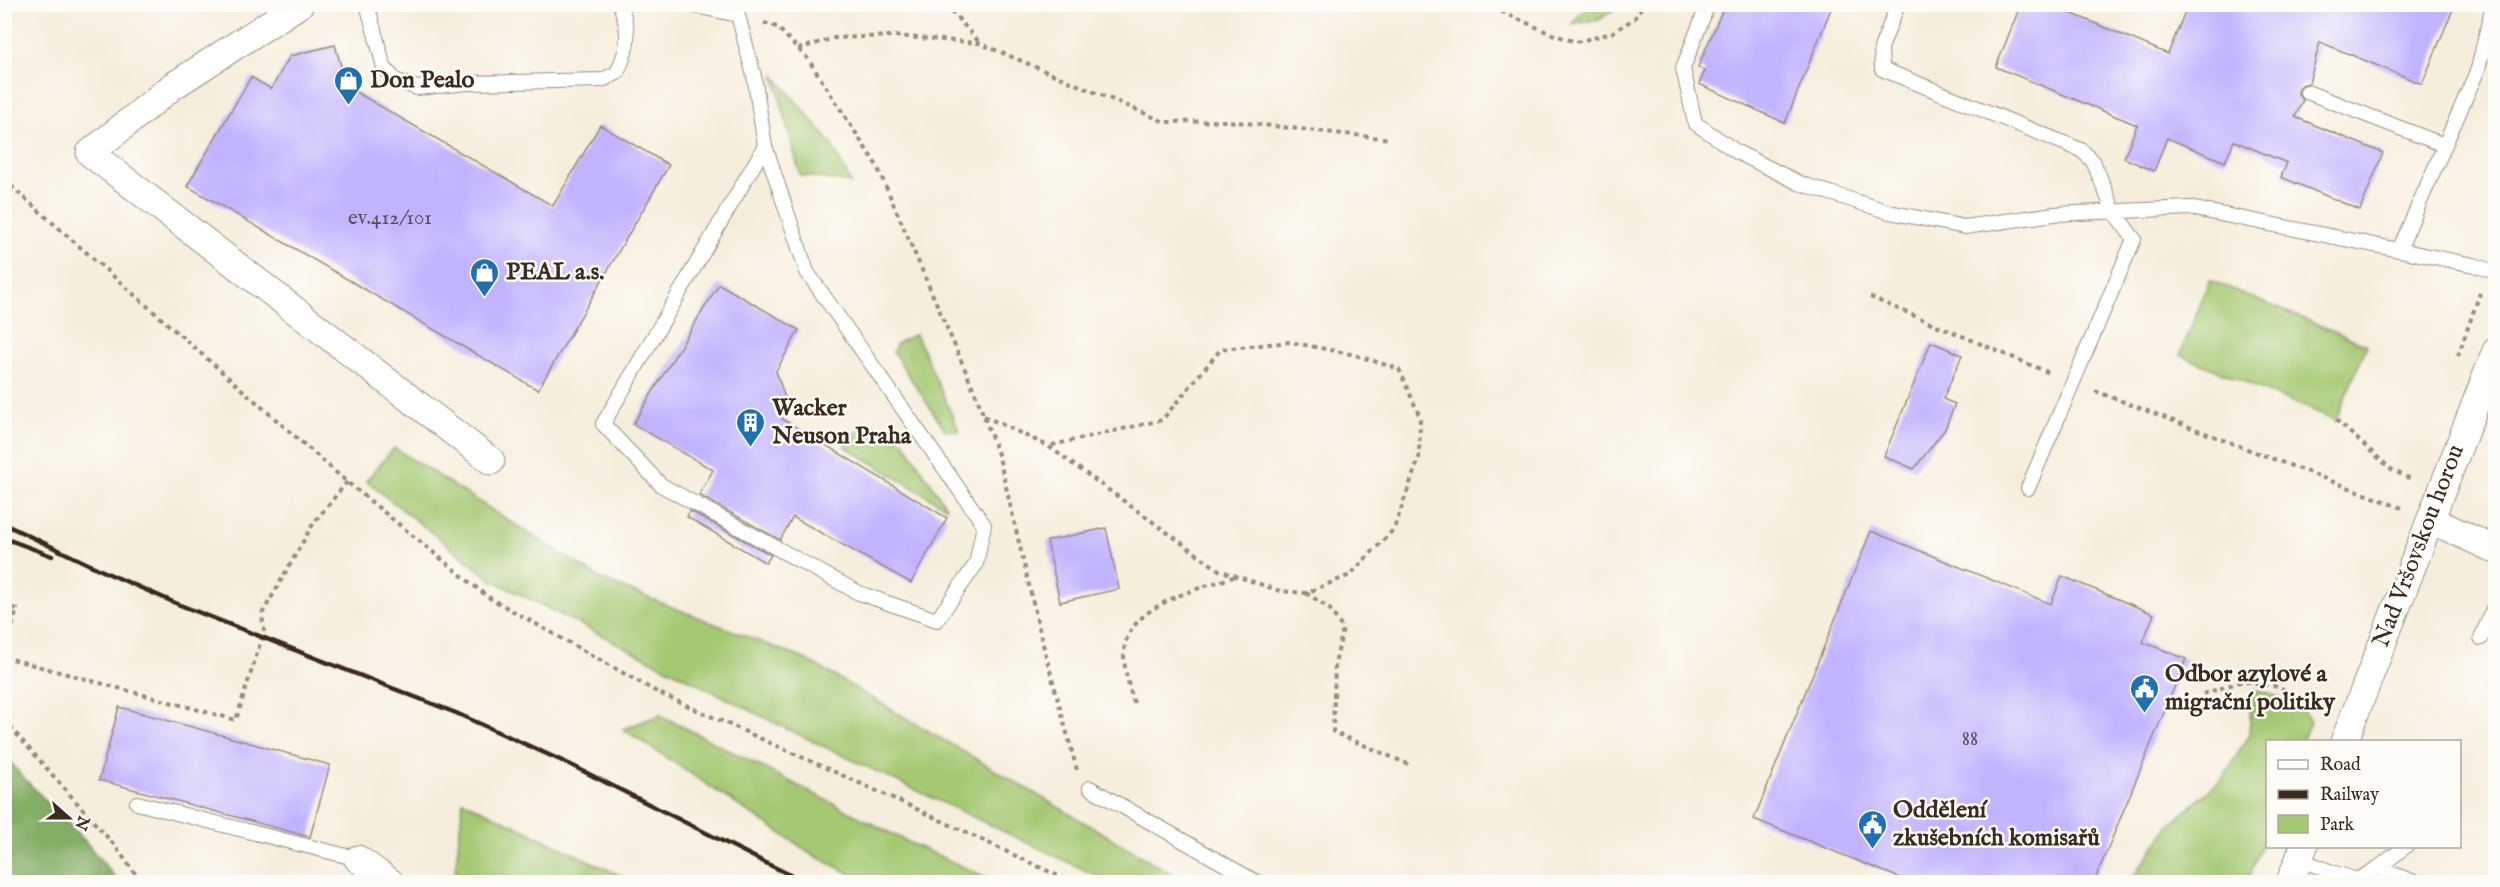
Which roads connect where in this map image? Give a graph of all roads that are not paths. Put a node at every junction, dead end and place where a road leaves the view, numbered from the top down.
1 (300, 4) edge
2 (367, 4) edge
3 (620, 4) edge
4 (686, 4) edge
5 (1708, 4) edge
6 (1898, 4) edge
7 (2493, 4) edge
8 (2307, 92) dead end
9 (765, 146) junction
10 (2444, 146) junction
11 (2114, 212) junction
12 (2399, 250) junction
13 (2496, 272) edge
14 (2496, 351) edge
15 (491, 461) dead end
16 (2028, 488) dead end
17 (2431, 520) junction
18 (2496, 550) edge
19 (2496, 602) edge
20 (2481, 638) dead end
21 (2344, 740) edge
22 (1090, 788) road end
23 (137, 803) dead end
24 (2403, 848) edge
25 (358, 859) joint
26 (2297, 863) edge
27 (2378, 868) junction
28 (2358, 881) edge
29 (390, 882) edge
30 (1256, 882) edge
31 (2414, 882) edge

1 - 15 street
2 - 3 lane
4 - 9 lane
5 - 11 lane
6 - 11 lane
7 - 10 lane
8 - 10 lane
9 - 9 lane
10 - 12 lane
11 - 12 lane
11 - 16 lane
12 - 13 lane
14 - 17 street, Nad Vršovskou horou
17 - 18 street
17 - 21 street, Nad Vršovskou horou
19 - 20 lane
22 - 30 lane
23 - 25 lane
24 - 27 lane
25 - 29 street
26 - 28 lane
27 - 28 lane
27 - 31 lane

